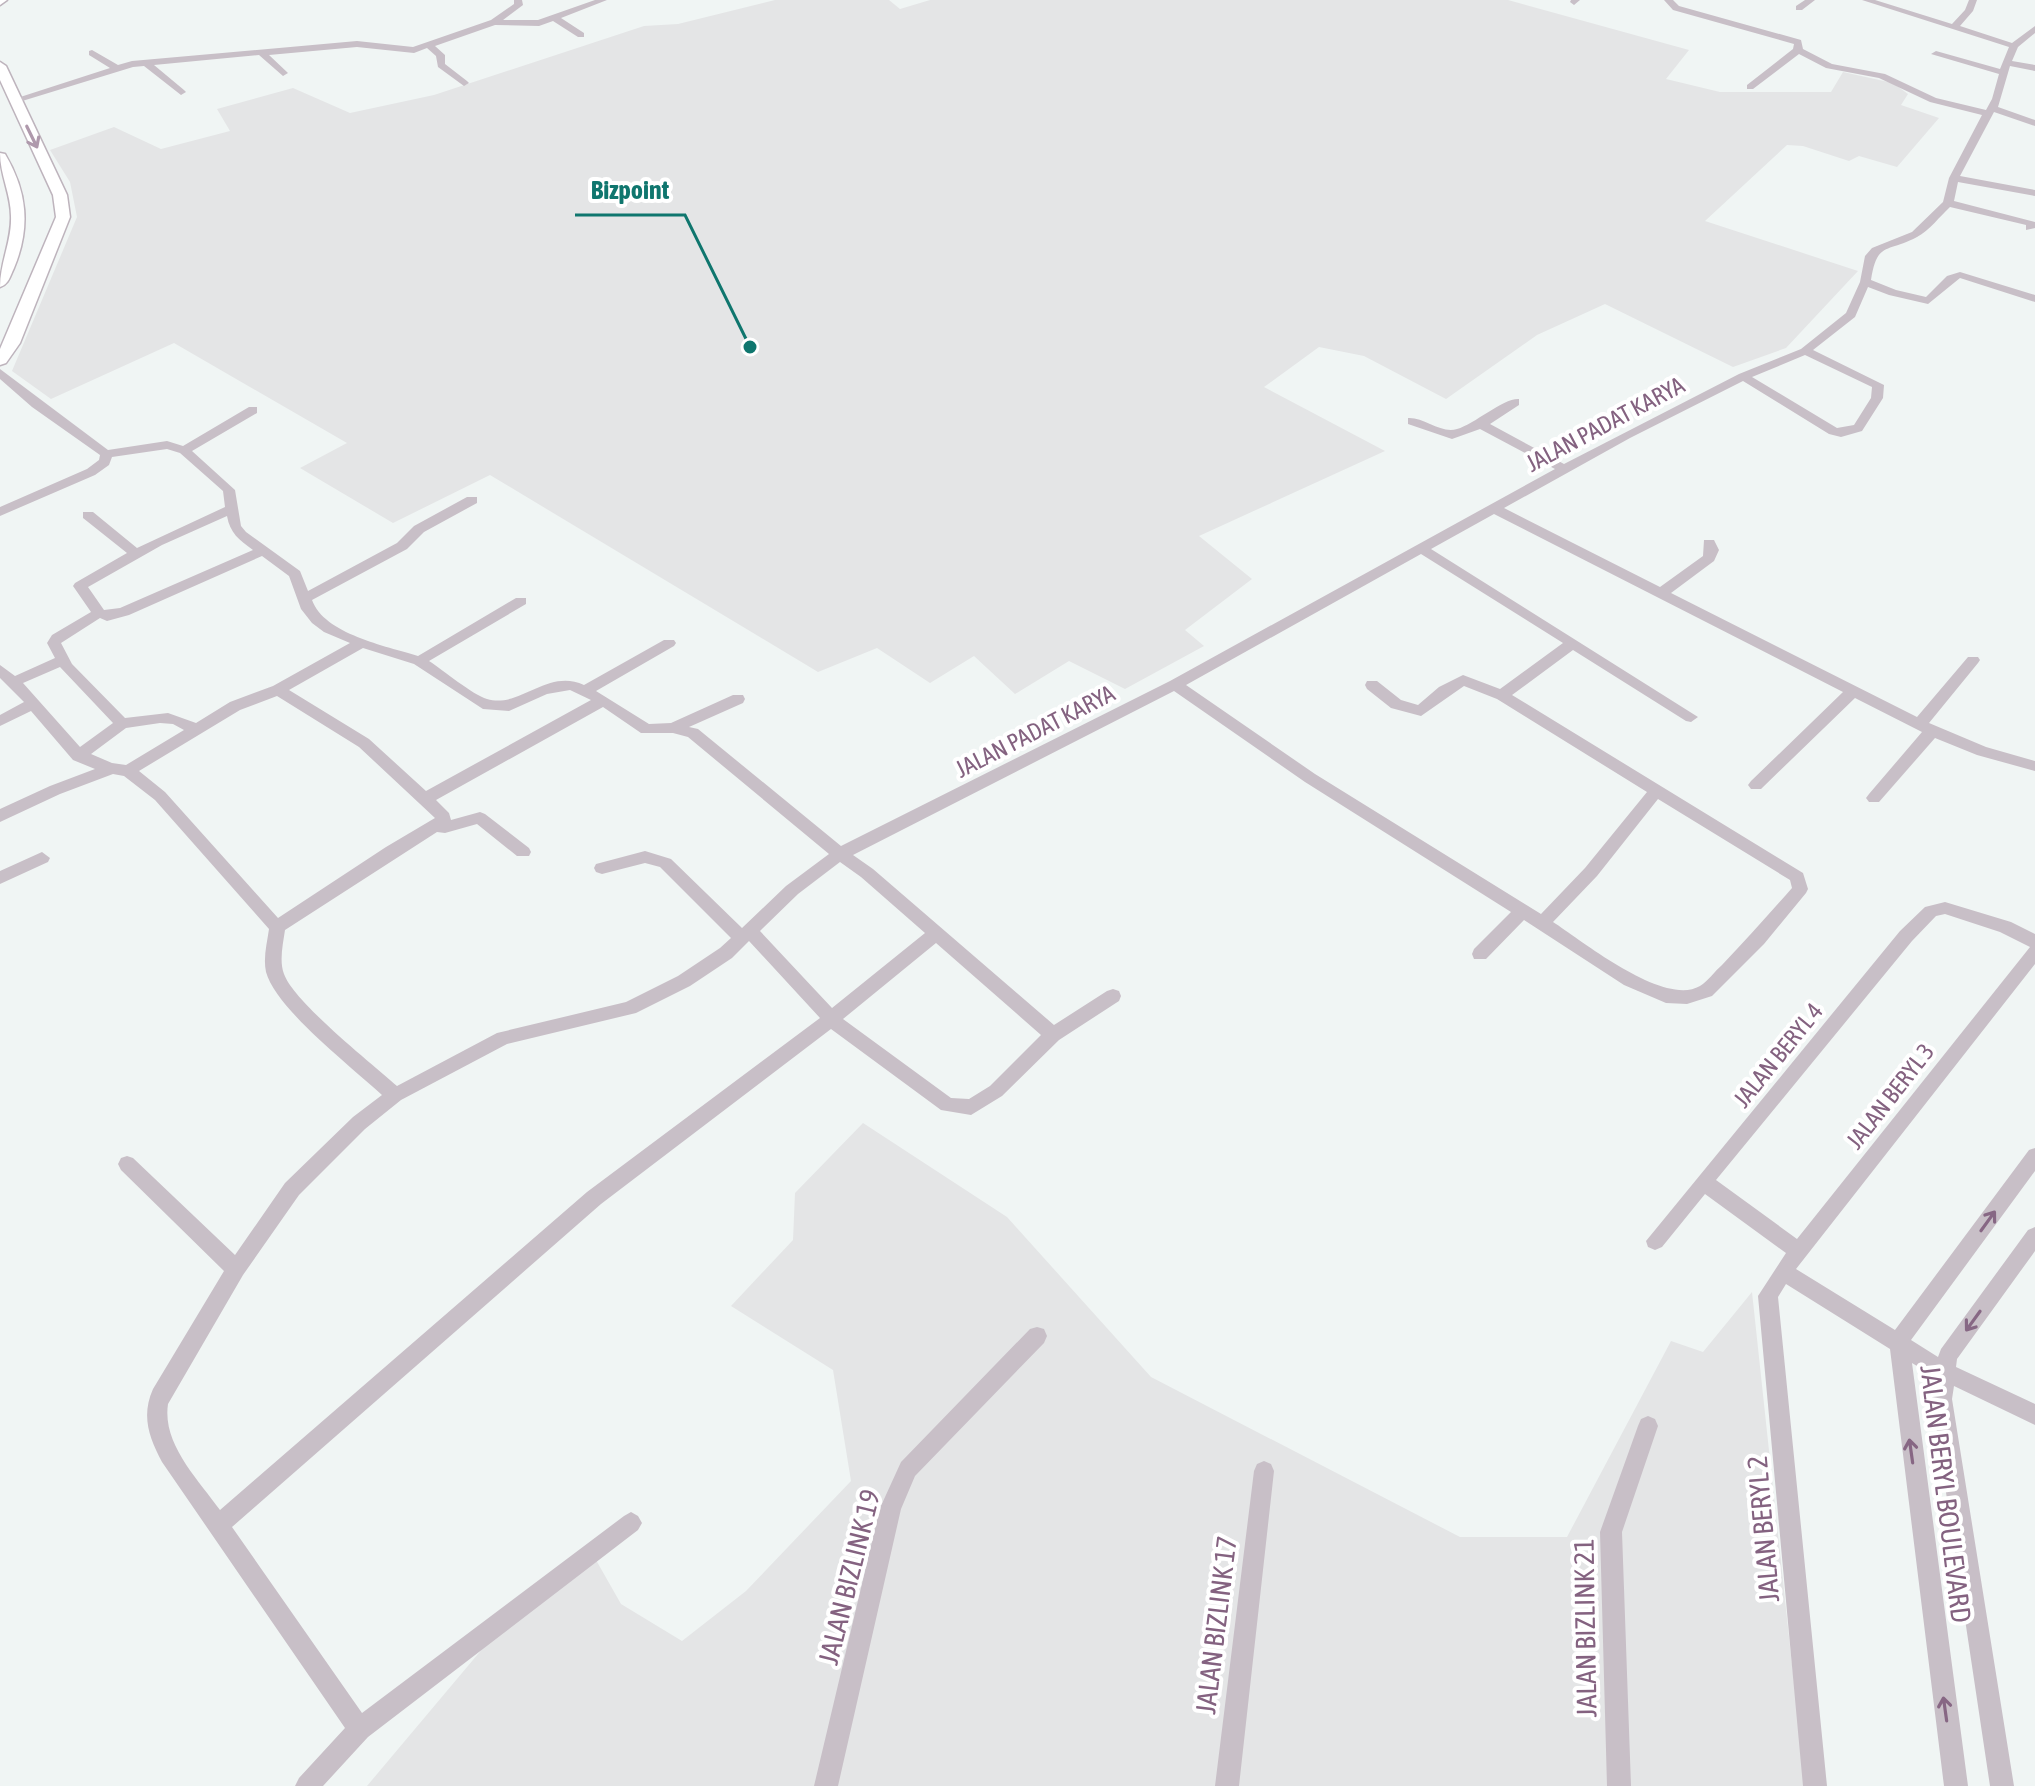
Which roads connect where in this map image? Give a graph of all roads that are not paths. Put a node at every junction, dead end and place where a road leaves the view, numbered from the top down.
1 (518, 0) edge
2 (603, 0) edge
3 (1668, 0) edge
4 (1811, 0) edge
5 (1866, 0) edge
6 (1973, 0) edge
7 (1799, 8) dead end
8 (553, 17) junction
9 (494, 22) junction
10 (1954, 27) junction
11 (2035, 29) edge
12 (581, 35) dead end
13 (2014, 46) junction
14 (431, 47) junction
15 (1798, 50) junction
16 (92, 53) dead end
17 (263, 54) junction
18 (1936, 54) dead end
19 (147, 64) junction
20 (0, 66) edge
21 (2005, 67) junction
22 (116, 68) junction
23 (2035, 68) edge
24 (283, 73) dead end
25 (464, 83) dead end
26 (1750, 87) dead end
27 (181, 92) dead end
28 (16, 100) junction
29 (1990, 111) junction
30 (2035, 123) edge
31 (0, 157) edge
32 (1954, 178) junction
33 (2035, 193) edge
34 (1948, 203) junction
35 (2030, 228) dead end
36 (0, 282) edge
37 (1865, 282) junction
38 (2035, 299) edge
39 (1805, 351) junction
40 (0, 360) edge
41 (0, 373) edge
42 (1743, 376) junction
43 (1515, 402) dead end
44 (253, 410) dead end
45 (1412, 421) dead end
46 (1481, 424) junction
47 (184, 450) junction
48 (106, 454) junction
49 (1565, 470) junction
50 (472, 500) dead end
51 (231, 509) junction
52 (1495, 509) junction
53 (0, 512) edge
54 (88, 515) dead end
55 (1709, 543) dead end
56 (1420, 548) junction
57 (262, 551) junction
58 (135, 553) junction
59 (1660, 594) junction
60 (305, 598) junction
61 (521, 601) dead end
62 (99, 613) junction
63 (362, 643) junction
64 (669, 643) dead end
65 (1573, 643) junction
66 (63, 660) junction
67 (1973, 660) dead end
68 (419, 661) junction
69 (0, 670) edge
70 (13, 682) junction
71 (1175, 685) junction
72 (1372, 685) dead end
73 (278, 690) junction
74 (586, 690) junction
75 (1853, 691) junction
76 (1502, 695) junction
77 (738, 699) dead end
78 (603, 700) junction
79 (33, 703) junction
80 (1691, 717) dead end
81 (0, 721) edge
82 (122, 724) junction
83 (673, 728) junction
84 (1926, 728) junction
85 (194, 729) junction
86 (78, 756) junction
87 (2035, 766) edge
88 (109, 770) junction
89 (128, 771) junction
90 (1756, 785) dead end
91 (1657, 790) junction
92 (1874, 798) dead end
93 (425, 799) junction
94 (0, 816) edge
95 (436, 826) junction
96 (523, 852) dead end
97 (840, 854) junction
98 (42, 858) dead end
99 (602, 868) dead end
100 (0, 878) edge
101 (1521, 912) junction
102 (1542, 924) junction
103 (277, 927) junction
104 (746, 934) junction
105 (936, 934) junction
106 (2035, 942) edge
107 (2035, 952) edge
108 (1480, 954) dead end
109 (1113, 996) dead end
110 (831, 1019) junction
111 (1053, 1035) junction
112 (395, 1095) junction
113 (2035, 1156) edge
114 (127, 1164) dead end
115 (1704, 1182) junction
116 (2035, 1236) edge
117 (1655, 1241) dead end
118 (1799, 1251) junction
119 (236, 1269) junction
120 (1783, 1271) junction
121 (1037, 1336) dead end
122 (1906, 1347) junction
123 (1939, 1368) junction
124 (2035, 1415) edge
125 (1648, 1426) dead end
126 (1264, 1471) dead end
127 (631, 1523) dead end
128 (218, 1525) junction
129 (360, 1729) junction
130 (307, 1786) edge
131 (826, 1786) edge
132 (1227, 1786) edge
133 (1619, 1786) edge
134 (1815, 1786) edge
135 (1956, 1786) edge
136 (2002, 1786) edge

1 - 9 street
2 - 8 street
3 - 15 street
4 - 7 street
5 - 10 street
6 - 10 street
8 - 9 street
8 - 12 street
9 - 14 street
10 - 13 street
11 - 13 street
13 - 21 street
14 - 17 street
14 - 25 street
15 - 26 street
15 - 29 street
16 - 22 street
17 - 19 street
17 - 24 street
18 - 21 street
19 - 22 street
19 - 27 street
20 - 28 main road
21 - 23 street
21 - 29 street
22 - 28 street
28 -> 40 main road
29 - 30 street
29 - 32 street
31 - 36 main road
32 - 33 street
32 - 34 street
34 - 35 street
34 - 37 street, JALAN PADAT KARYA
37 - 38 street
37 - 39 street, JALAN PADAT KARYA
39 - 42 street, JALAN PADAT KARYA
39 - 42 street
41 - 48 street
42 - 49 street, JALAN PADAT KARYA
43 - 46 street
44 - 47 street
45 - 46 street
46 - 49 street
47 - 48 street
47 - 51 street
48 - 53 street
49 - 52 street, JALAN PADAT KARYA
50 - 60 street
51 - 57 street
51 - 58 street
52 - 56 street, JALAN PADAT KARYA
52 - 59 street
54 - 58 street
55 - 59 street
56 - 65 street
56 - 71 street, JALAN PADAT KARYA
57 - 60 street
57 - 62 street
58 - 62 street
59 - 75 street
60 - 63 street
61 - 68 street
62 - 66 street
63 - 68 street
63 - 73 street
64 - 74 street
65 - 76 street
65 - 80 street
66 - 70 street
66 - 82 street
67 - 84 street
68 - 74 street
69 - 70 street
70 - 79 street
71 - 97 street, JALAN PADAT KARYA
71 - 101 street
72 - 76 street
73 - 85 street
73 - 93 street
74 - 78 street
75 - 84 street
75 - 90 street
76 - 91 street
77 - 83 street
78 - 83 street
78 - 93 street
79 - 81 street
79 - 86 street
82 - 85 street
82 - 86 street
83 - 97 street
84 - 87 street
84 - 92 street
85 - 89 street
86 - 88 street
88 - 89 street
88 - 94 street
89 - 103 street
91 - 102 street
91 - 102 street
93 - 95 street
95 - 96 street
95 - 103 street
97 - 104 street, JALAN PADAT KARYA
97 - 105 street
98 - 100 street
99 - 104 street
101 - 102 street
101 - 108 street
103 - 112 street
104 - 110 street
104 - 112 street, JALAN PADAT KARYA
105 - 110 street
105 - 111 street
106 - 115 street, JALAN BERYL 4
107 - 118 street, JALAN BERYL 3
109 - 111 street
110 - 111 street
110 - 128 street
112 - 119 street, JALAN PADAT KARYA
122 -> 113 street, JALAN BERYL BOULEVARD
114 - 119 street
115 - 117 street, JALAN BERYL 4
115 - 118 street
116 -> 123 street, JALAN BERYL BOULEVARD
118 - 120 street, JALAN BERYL 3
119 - 128 street, JALAN PADAT KARYA
120 - 122 street
120 - 134 street, JALAN BERYL 2
121 - 131 street, JALAN BIZLINK 19
122 - 123 street
135 -> 122 street, JALAN BERYL BOULEVARD
123 - 124 street
123 - 136 street, JALAN BERYL BOULEVARD
125 - 133 street, JALAN BIZLINK 21
126 - 132 street, JALAN BIZLINK 17
127 - 129 street
128 - 129 street, JALAN PADAT KARYA
129 - 130 street

